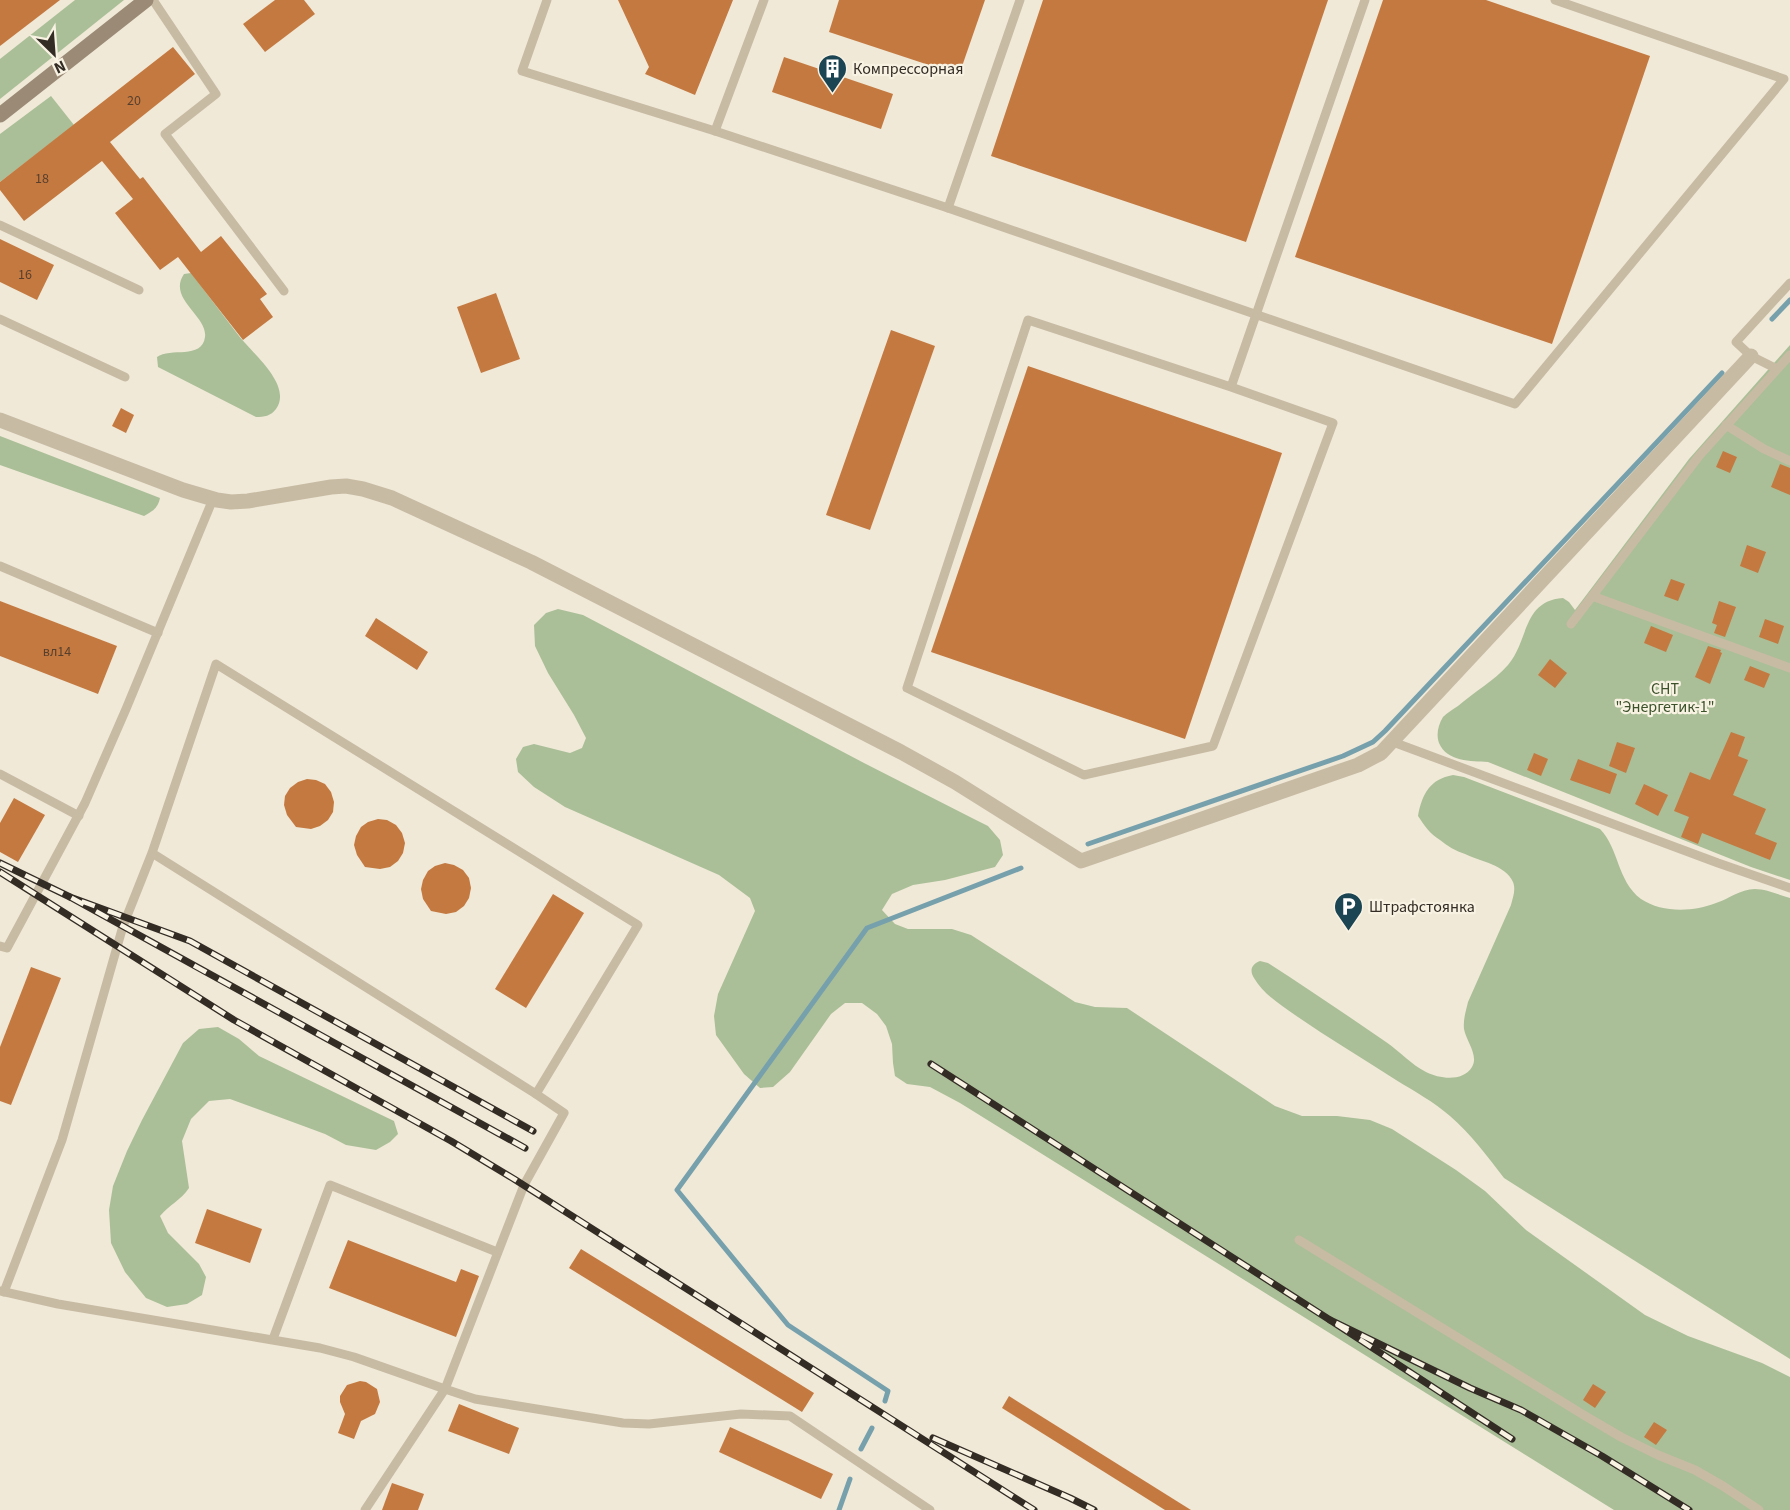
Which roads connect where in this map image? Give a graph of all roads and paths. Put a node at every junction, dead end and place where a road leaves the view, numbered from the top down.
1 (146, 0) edge
2 (153, 0) edge
3 (548, 0) edge
4 (764, 0) edge
5 (1020, 0) edge
6 (1365, 0) edge
7 (1556, 0) edge
8 (0, 114) edge
9 (716, 131) junction
10 (948, 208) junction
11 (0, 225) edge
12 (1790, 284) edge
13 (139, 290) dead end
14 (284, 291) dead end
15 (1257, 315) junction
16 (0, 319) edge
17 (1790, 355) edge
18 (1752, 356) junction
19 (1777, 369) junction
20 (125, 377) dead end
21 (1231, 387) junction
22 (0, 420) edge
23 (1726, 425) junction
24 (1790, 461) edge
25 (213, 499) junction
26 (0, 566) edge
27 (1592, 596) junction
28 (1571, 624) dead end
29 (158, 633) junction
30 (1790, 668) edge
31 (1393, 742) junction
32 (0, 774) edge
33 (79, 816) junction
34 (152, 853) junction
35 (1790, 888) edge
36 (0, 945) edge
37 (536, 1094) junction
38 (1299, 1240) dead end
39 (497, 1252) junction
40 (2, 1291) edge
41 (273, 1340) junction
42 (445, 1389) junction
43 (916, 1506) edge
44 (365, 1510) edge
45 (930, 1510) edge
46 (1759, 1510) edge

1 - 8 street
2 - 14 lane
3 - 9 lane
4 - 9 lane
5 - 10 lane
6 - 15 lane
7 - 15 lane
9 - 10 lane
10 - 15 lane
11 - 13 lane
12 - 18 lane
15 - 21 lane
16 - 20 lane
17 - 19 lane
18 - 19 lane
18 - 31 street
19 - 23 lane
21 - 21 lane
22 - 25 street
23 - 24 lane
23 - 27 lane
25 - 29 lane
25 - 31 street
26 - 29 lane
27 - 28 lane
27 - 30 lane
29 - 33 lane
31 - 35 lane
32 - 33 lane
33 - 36 lane
34 - 37 lane
34 - 37 lane
34 - 40 lane
37 - 39 lane
38 - 46 lane
39 - 41 lane
39 - 42 lane
40 - 41 lane
41 - 42 lane
42 - 43 lane
42 - 44 lane
43 - 45 lane

